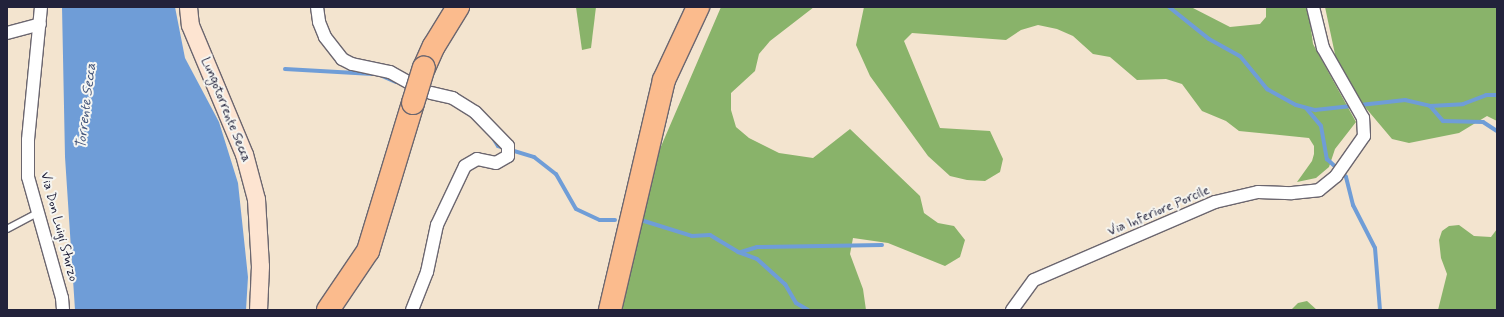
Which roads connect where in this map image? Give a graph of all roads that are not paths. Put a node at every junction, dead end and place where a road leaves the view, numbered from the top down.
1 (41, 7) edge
2 (188, 7) edge
3 (317, 7) edge
4 (698, 7) edge
5 (1313, 7) edge
6 (456, 10) edge
7 (40, 24) junction
8 (7, 33) edge
9 (417, 93) junction
10 (37, 212) junction
11 (7, 229) edge
12 (63, 310) edge
13 (258, 310) edge
14 (328, 310) edge
15 (412, 310) edge
16 (610, 310) edge
17 (1012, 310) edge

1 - 7 street, Via Don Luigi Sturzo
2 - 13 main road, Lungotorrente Secca
3 - 9 street
4 - 16 highway
5 - 17 street, Via Inferiore Porcile
6 - 9 highway, bridge
7 - 8 street
7 - 10 street, Via Don Luigi Sturzo
9 - 14 highway
9 - 15 street
10 - 11 lane
10 - 12 street, Via Don Luigi Sturzo

